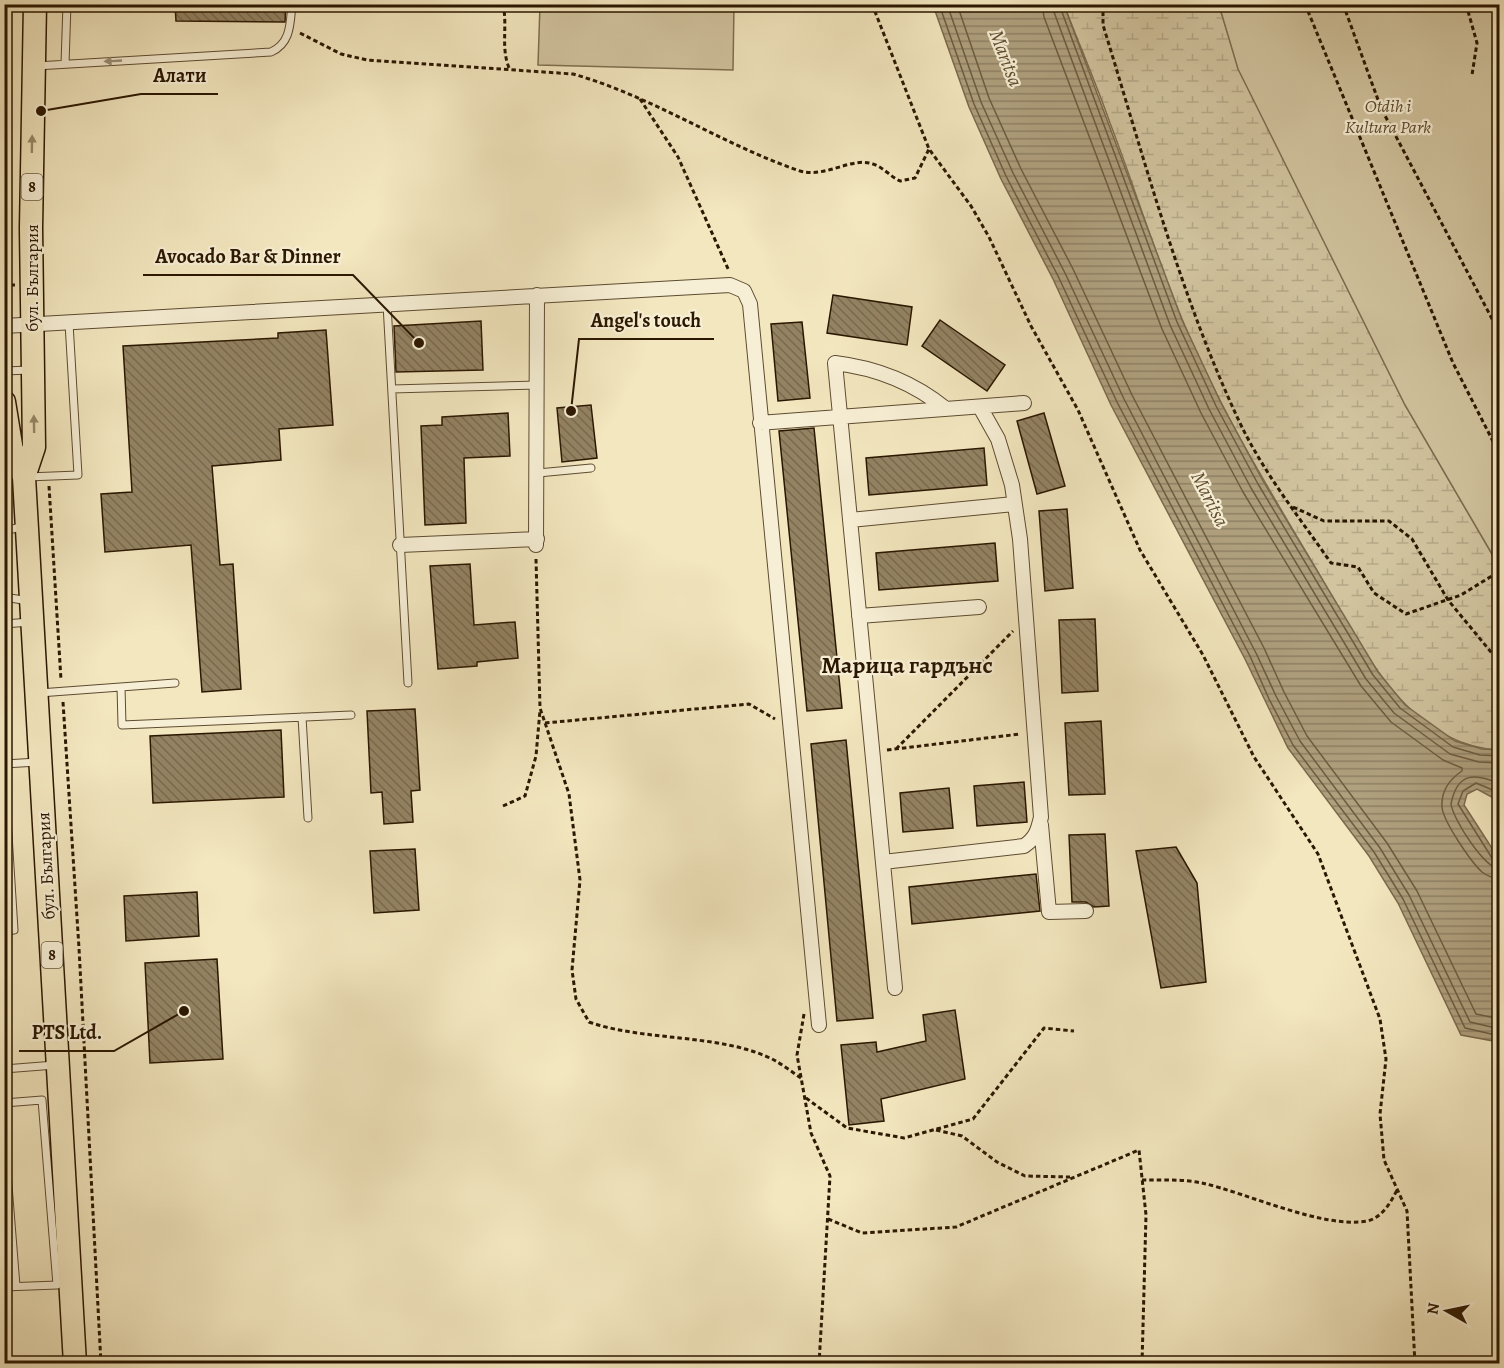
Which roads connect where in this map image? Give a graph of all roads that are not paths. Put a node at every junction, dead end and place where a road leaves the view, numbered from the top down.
1 (35, 4) edge
2 (67, 4) edge
3 (292, 4) edge
4 (65, 64) junction
5 (34, 66) junction
6 (537, 295) junction
7 (387, 304) junction
8 (69, 323) junction
9 (4, 326) edge
10 (32, 326) junction
11 (33, 370) junction
12 (4, 371) edge
13 (538, 385) junction
14 (392, 390) junction
15 (4, 402) edge
16 (1024, 403) dead end
17 (980, 407) junction
18 (946, 409) junction
19 (840, 417) junction
20 (760, 423) junction
21 (591, 468) dead end
22 (538, 473) junction
23 (24, 477) junction
24 (1014, 504) junction
25 (850, 520) junction
26 (27, 525) junction
27 (4, 531) edge
28 (400, 544) junction
29 (4, 597) edge
30 (979, 607) dead end
31 (32, 612) junction
32 (859, 616) junction
33 (4, 624) edge
34 (175, 682) dead end
35 (408, 683) dead end
36 (121, 687) junction
37 (37, 693) junction
38 (351, 715) dead end
39 (302, 717) junction
40 (40, 762) junction
41 (4, 764) edge
42 (4, 771) edge
43 (1041, 817) junction
44 (308, 818) dead end
45 (883, 862) junction
46 (1086, 911) dead end
47 (4, 931) edge
48 (895, 988) dead end
49 (819, 1025) dead end
50 (58, 1065) junction
51 (4, 1069) edge
52 (4, 1103) edge
53 (4, 1135) edge
54 (16, 1286) junction
55 (4, 1287) edge
56 (75, 1364) edge

1 - 5 main road, бул. България / 8
2 - 4 lane
3 -> 4 lane
4 - 5 lane
10 -> 5 main road, бул. България / 8
6 - 7 street
6 - 13 street
6 - 20 street
7 - 8 street
7 - 14 lane
8 - 10 street
8 - 23 lane
9 - 10 street
10 - 11 main road, бул. България / 8
11 - 12 lane
23 -> 11 main road, бул. България / 8
13 - 14 lane
13 - 22 street
14 - 28 lane
15 - 23 main road, бул. България / 8
16 - 17 street
17 - 18 street
17 - 24 street
18 - 19 street
18 - 19 street
19 - 20 street
19 - 25 street
20 - 49 street
21 - 22 lane
22 - 28 street
23 - 26 main road, бул. България / 8
24 - 25 street
24 - 43 street
25 - 32 street
26 - 27 lane
26 - 31 main road, бул. България / 8
28 - 35 lane
29 - 31 lane
30 - 32 street
31 - 33 lane
31 - 37 main road, бул. България / 8
32 - 45 street
34 - 36 lane
36 - 37 lane
36 - 39 lane
37 - 40 main road, бул. България / 8
38 - 39 lane
39 - 44 lane
40 - 41 lane
40 - 50 main road, бул. България / 8
42 - 47 lane
43 - 45 street
43 - 46 street
45 - 48 street
50 - 51 lane
50 - 56 main road, бул. България / 8
52 - 54 lane
53 - 54 lane
54 - 55 lane

